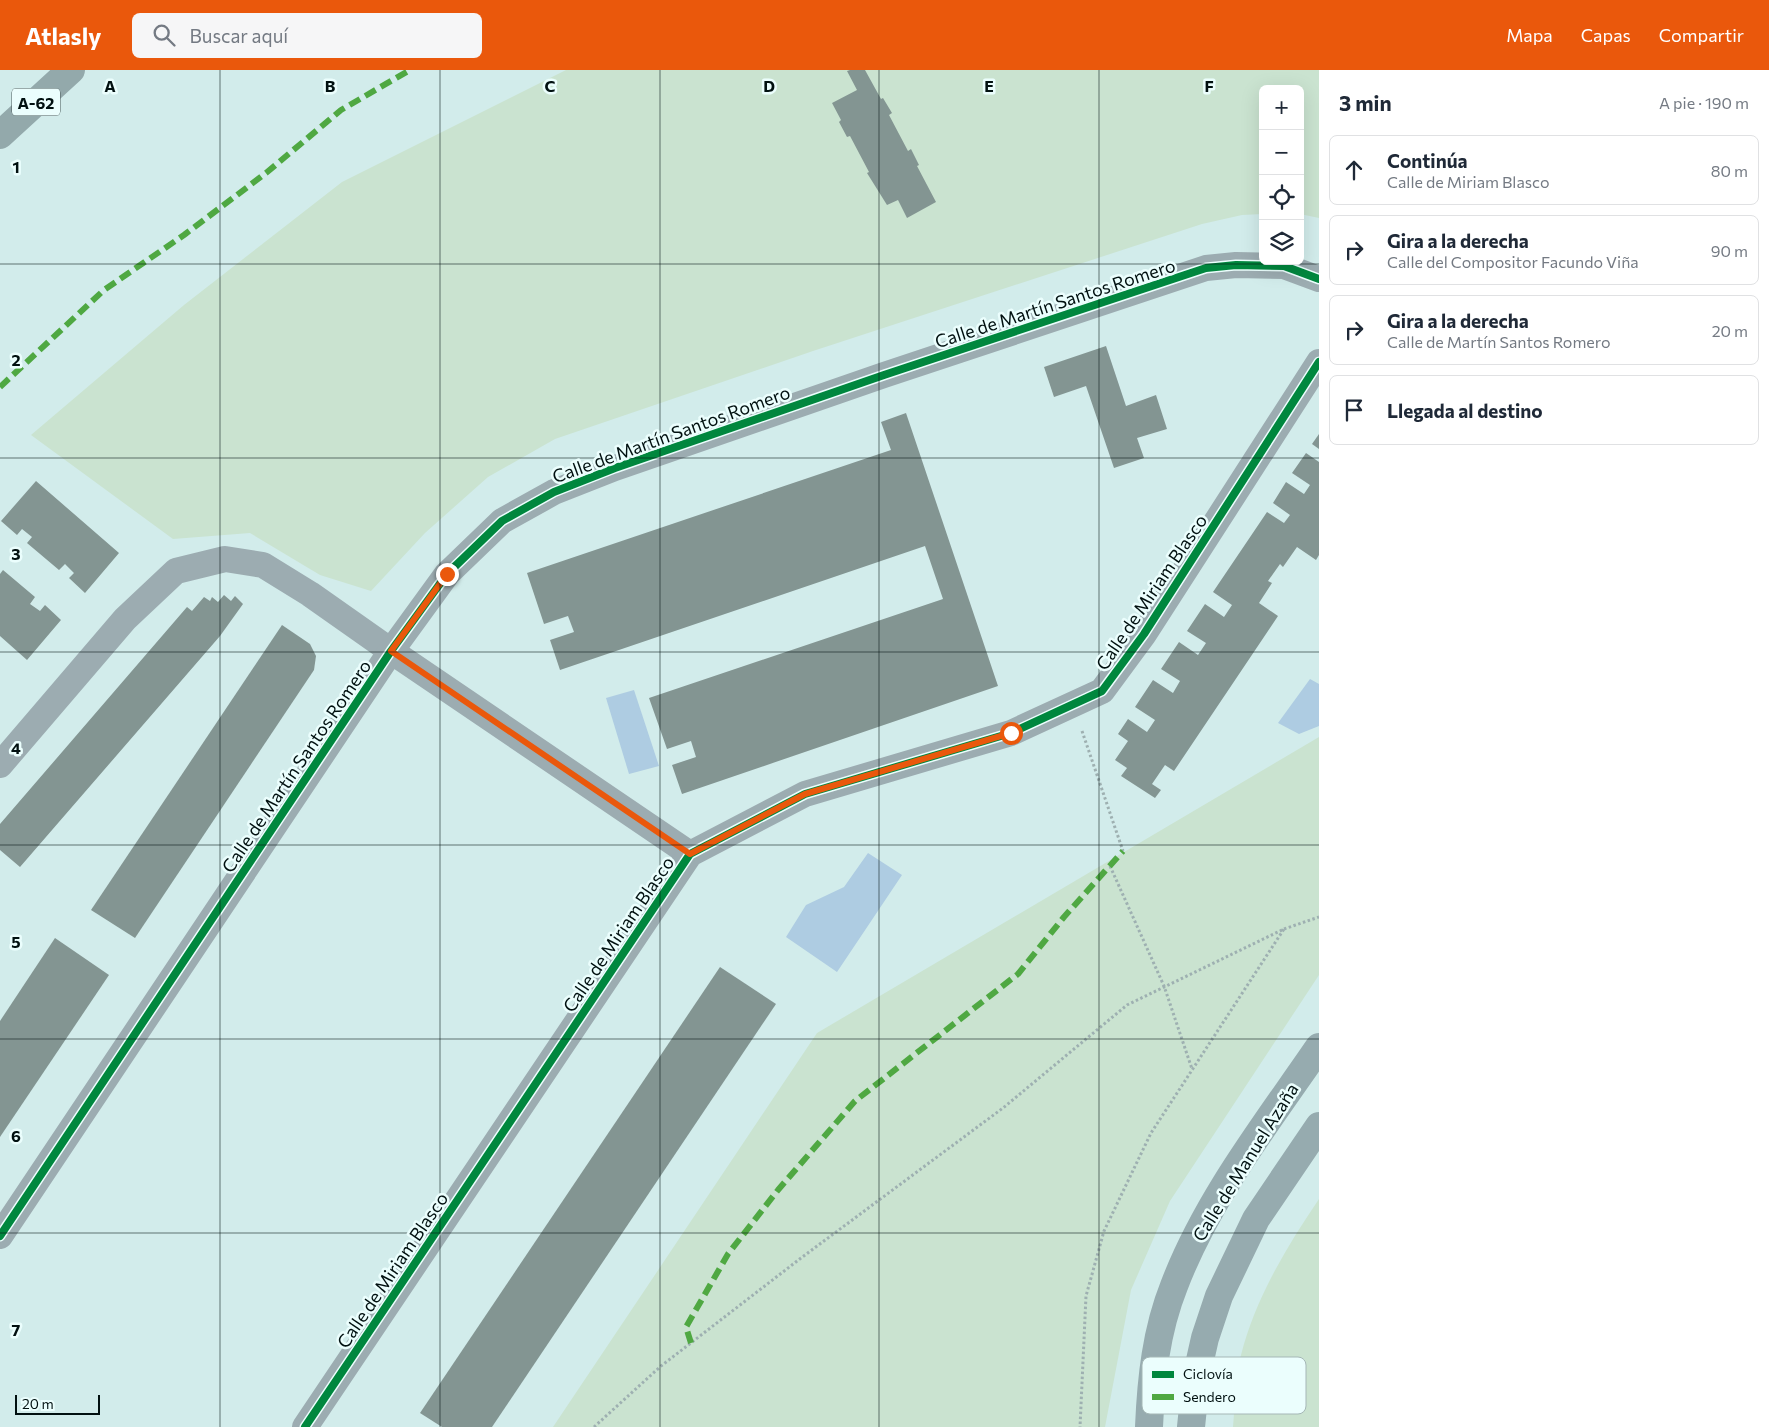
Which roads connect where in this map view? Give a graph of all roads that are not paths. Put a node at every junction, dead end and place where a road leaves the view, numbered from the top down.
1 (71, 70) edge
2 (0, 135) edge
3 (1319, 279) edge
4 (1319, 362) edge
5 (391, 651) junction
6 (0, 765) edge
7 (690, 854) junction
8 (1319, 1047) edge
9 (1319, 1126) edge
10 (0, 1236) edge
11 (1155, 1357) edge
12 (1201, 1357) edge
13 (1150, 1414) edge
14 (1192, 1414) edge
15 (304, 1427) edge
16 (1149, 1427) edge
17 (1191, 1427) edge

1 - 2 highway, A-62
3 - 5 street, Calle de Martín Santos Romero
4 - 7 street, Calle de Miriam Blasco
5 - 6 street
5 - 7 street
5 - 10 street, Calle de Martín Santos Romero
7 - 15 street, Calle de Miriam Blasco
8 - 11 street, Calle de Manuel Azaña
9 - 12 street
13 - 16 street, Calle de Manuel Azaña
14 - 17 street

